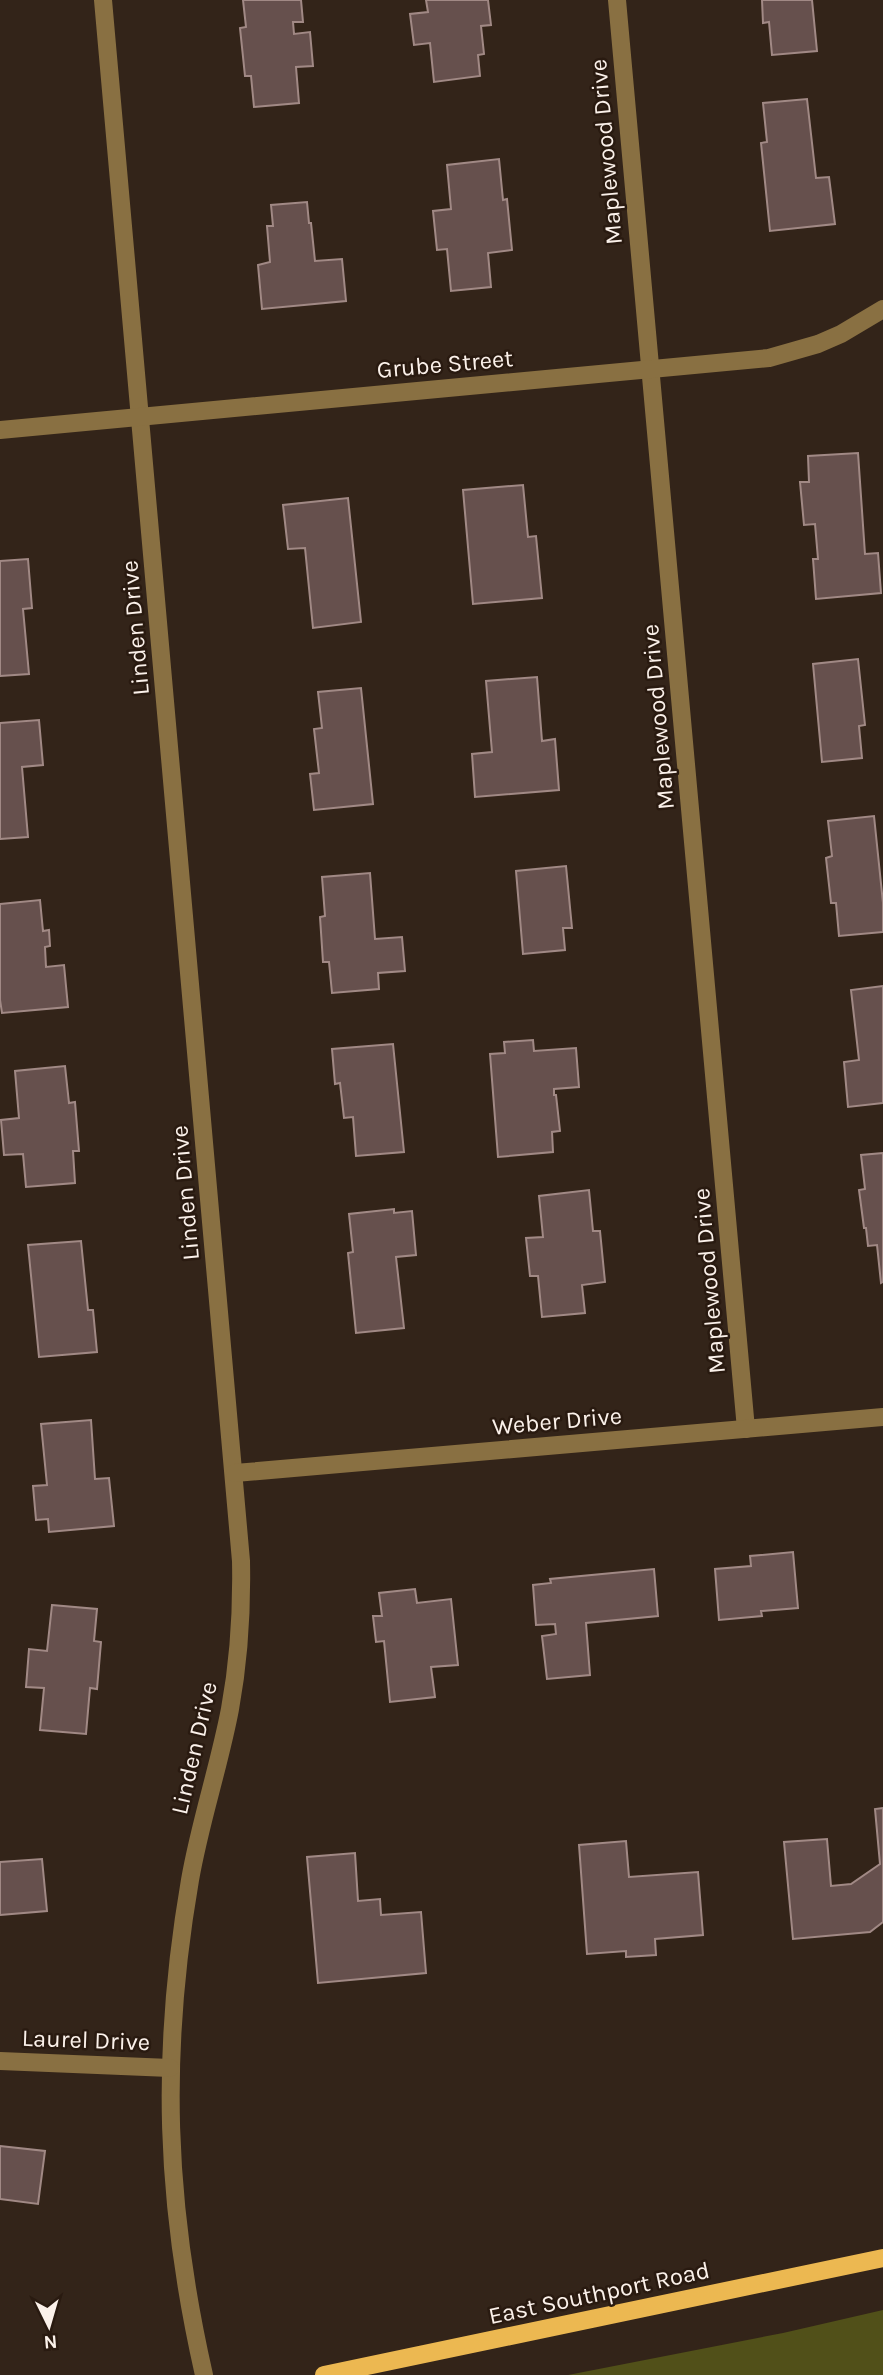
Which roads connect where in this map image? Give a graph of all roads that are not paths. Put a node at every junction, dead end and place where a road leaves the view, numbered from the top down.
1 (103, 0) edge
2 (617, 0) edge
3 (883, 309) edge
4 (650, 370) junction
5 (140, 417) junction
6 (0, 430) edge
7 (883, 1417) edge
8 (746, 1429) junction
9 (235, 1474) junction
10 (0, 2062) edge
11 (170, 2068) junction
12 (883, 2258) edge
13 (204, 2375) edge
14 (324, 2375) edge

1 - 5 street, Linden Drive
2 - 4 street, Maplewood Drive
3 - 4 street, Grube Street
4 - 5 street, Grube Street
4 - 8 street, Maplewood Drive
5 - 6 street, Grube Street
5 - 9 street, Linden Drive
7 - 8 street, Weber Drive
8 - 9 street, Weber Drive
9 - 11 street, Linden Drive
10 - 11 street, Laurel Drive
11 - 13 street, Linden Drive
12 - 14 main road, East Southport Road

